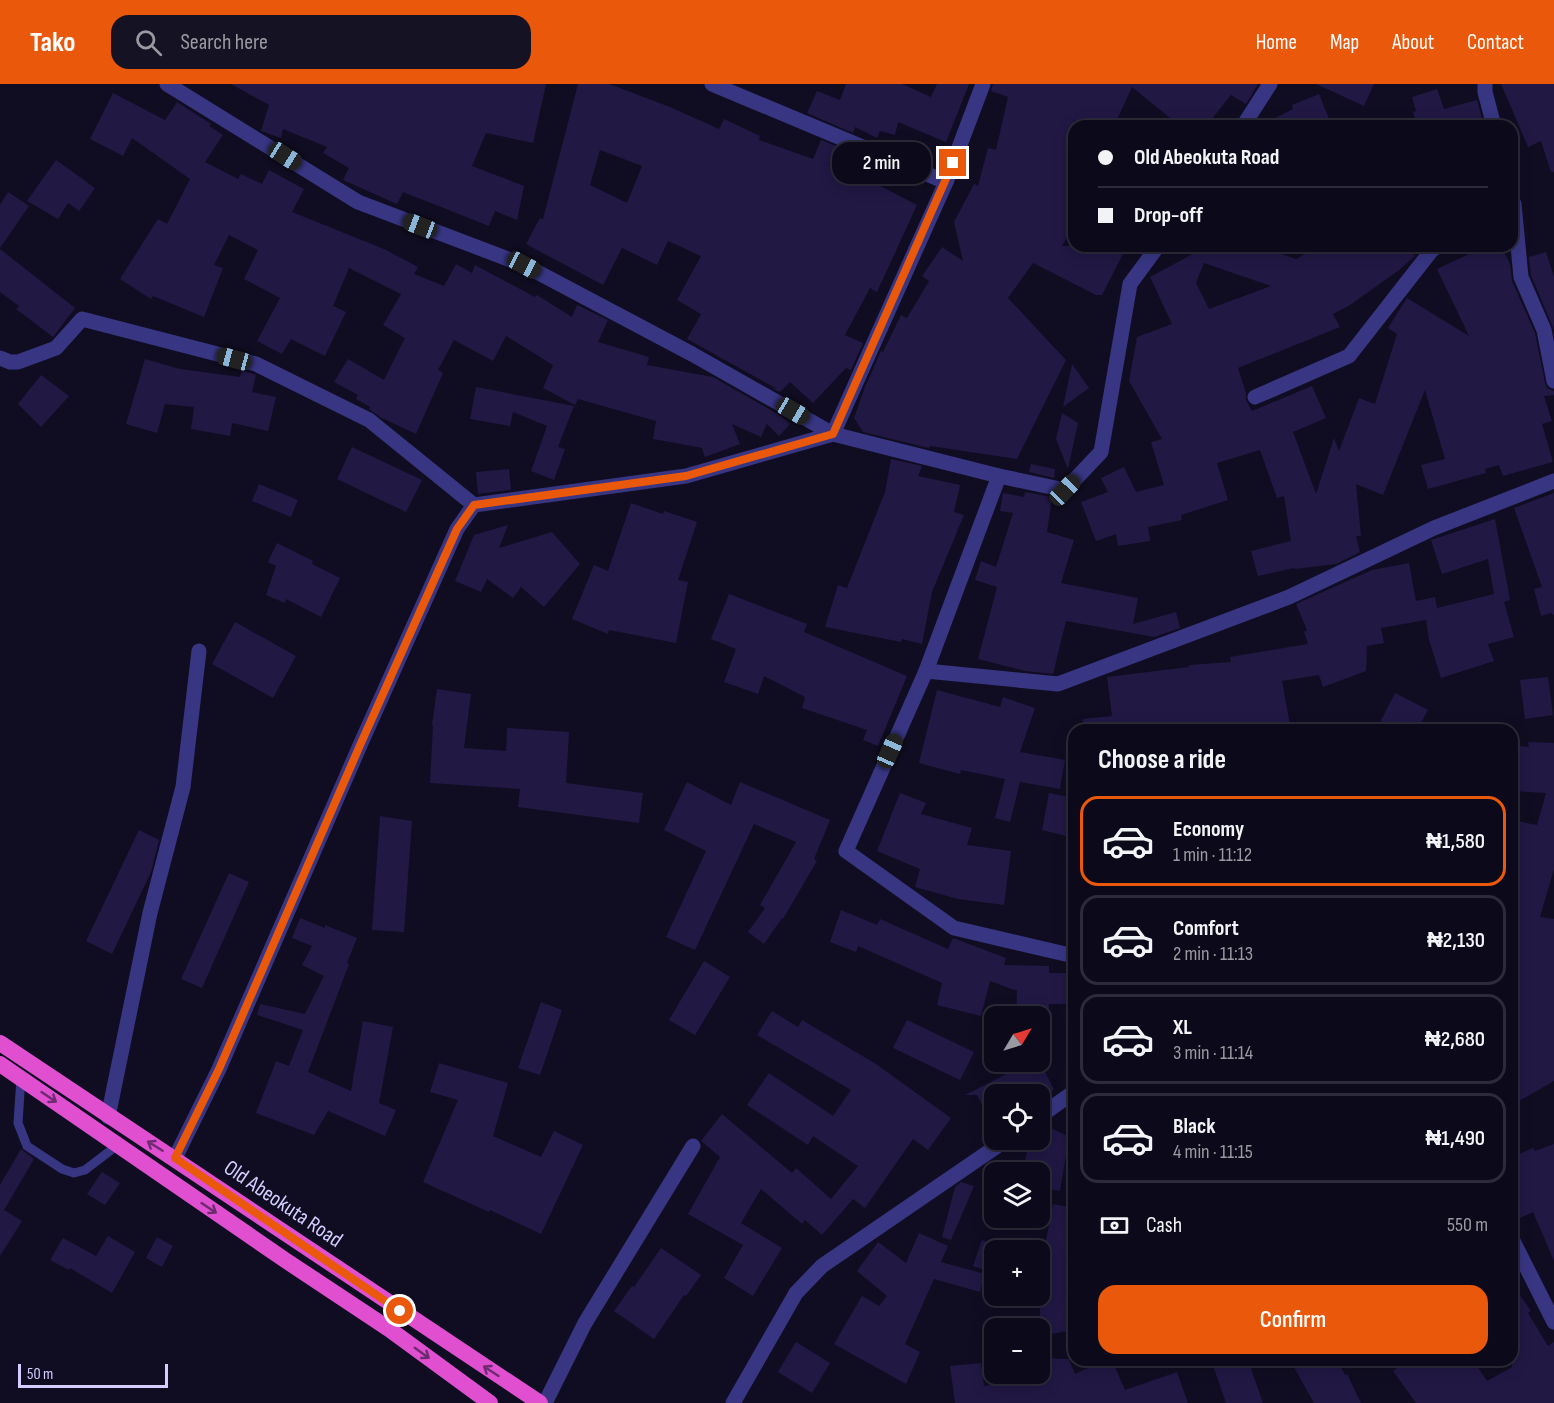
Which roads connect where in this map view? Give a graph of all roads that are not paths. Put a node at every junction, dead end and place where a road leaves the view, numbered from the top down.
1 (167, 84) edge
2 (712, 84) edge
3 (983, 84) edge
4 (1270, 84) edge
5 (1485, 84) edge
6 (1247, 120) edge
7 (1492, 120) edge
8 (946, 182) junction
9 (1518, 249) edge
10 (1154, 252) edge
11 (1430, 252) edge
12 (0, 358) edge
13 (1554, 381) edge
14 (1255, 397) dead end
15 (833, 434) junction
16 (999, 476) junction
17 (1554, 481) edge
18 (474, 505) junction
19 (199, 651) dead end
20 (926, 671) junction
21 (1068, 955) edge
22 (0, 1043) edge
23 (0, 1064) edge
24 (21, 1077) junction
25 (1068, 1096) edge
26 (1050, 1109) edge
27 (108, 1117) junction
28 (119, 1144) junction
29 (693, 1146) dead end
30 (991, 1150) edge
31 (175, 1158) junction
32 (1518, 1251) edge
33 (1554, 1322) edge
34 (490, 1403) edge
35 (540, 1403) edge
36 (545, 1403) edge
37 (733, 1403) edge

1 - 15 street
2 - 8 street
3 - 8 street
4 - 6 street
5 - 7 street
8 - 15 street
9 - 13 street
10 - 16 street
11 - 14 street
12 - 18 street
15 - 16 street
15 - 18 street
16 - 20 street
17 - 20 street
18 - 31 street
19 - 27 street
20 - 21 street
22 - 27 highway, Old Abeokuta Road
23 - 24 highway, Old Abeokuta Road
24 -> 28 highway, Old Abeokuta Road
24 - 28 lane
25 - 26 street
31 -> 27 highway, Old Abeokuta Road
28 -> 34 highway, Old Abeokuta Road
29 - 36 street
30 - 37 street
35 -> 31 highway, Old Abeokuta Road
32 - 33 street

